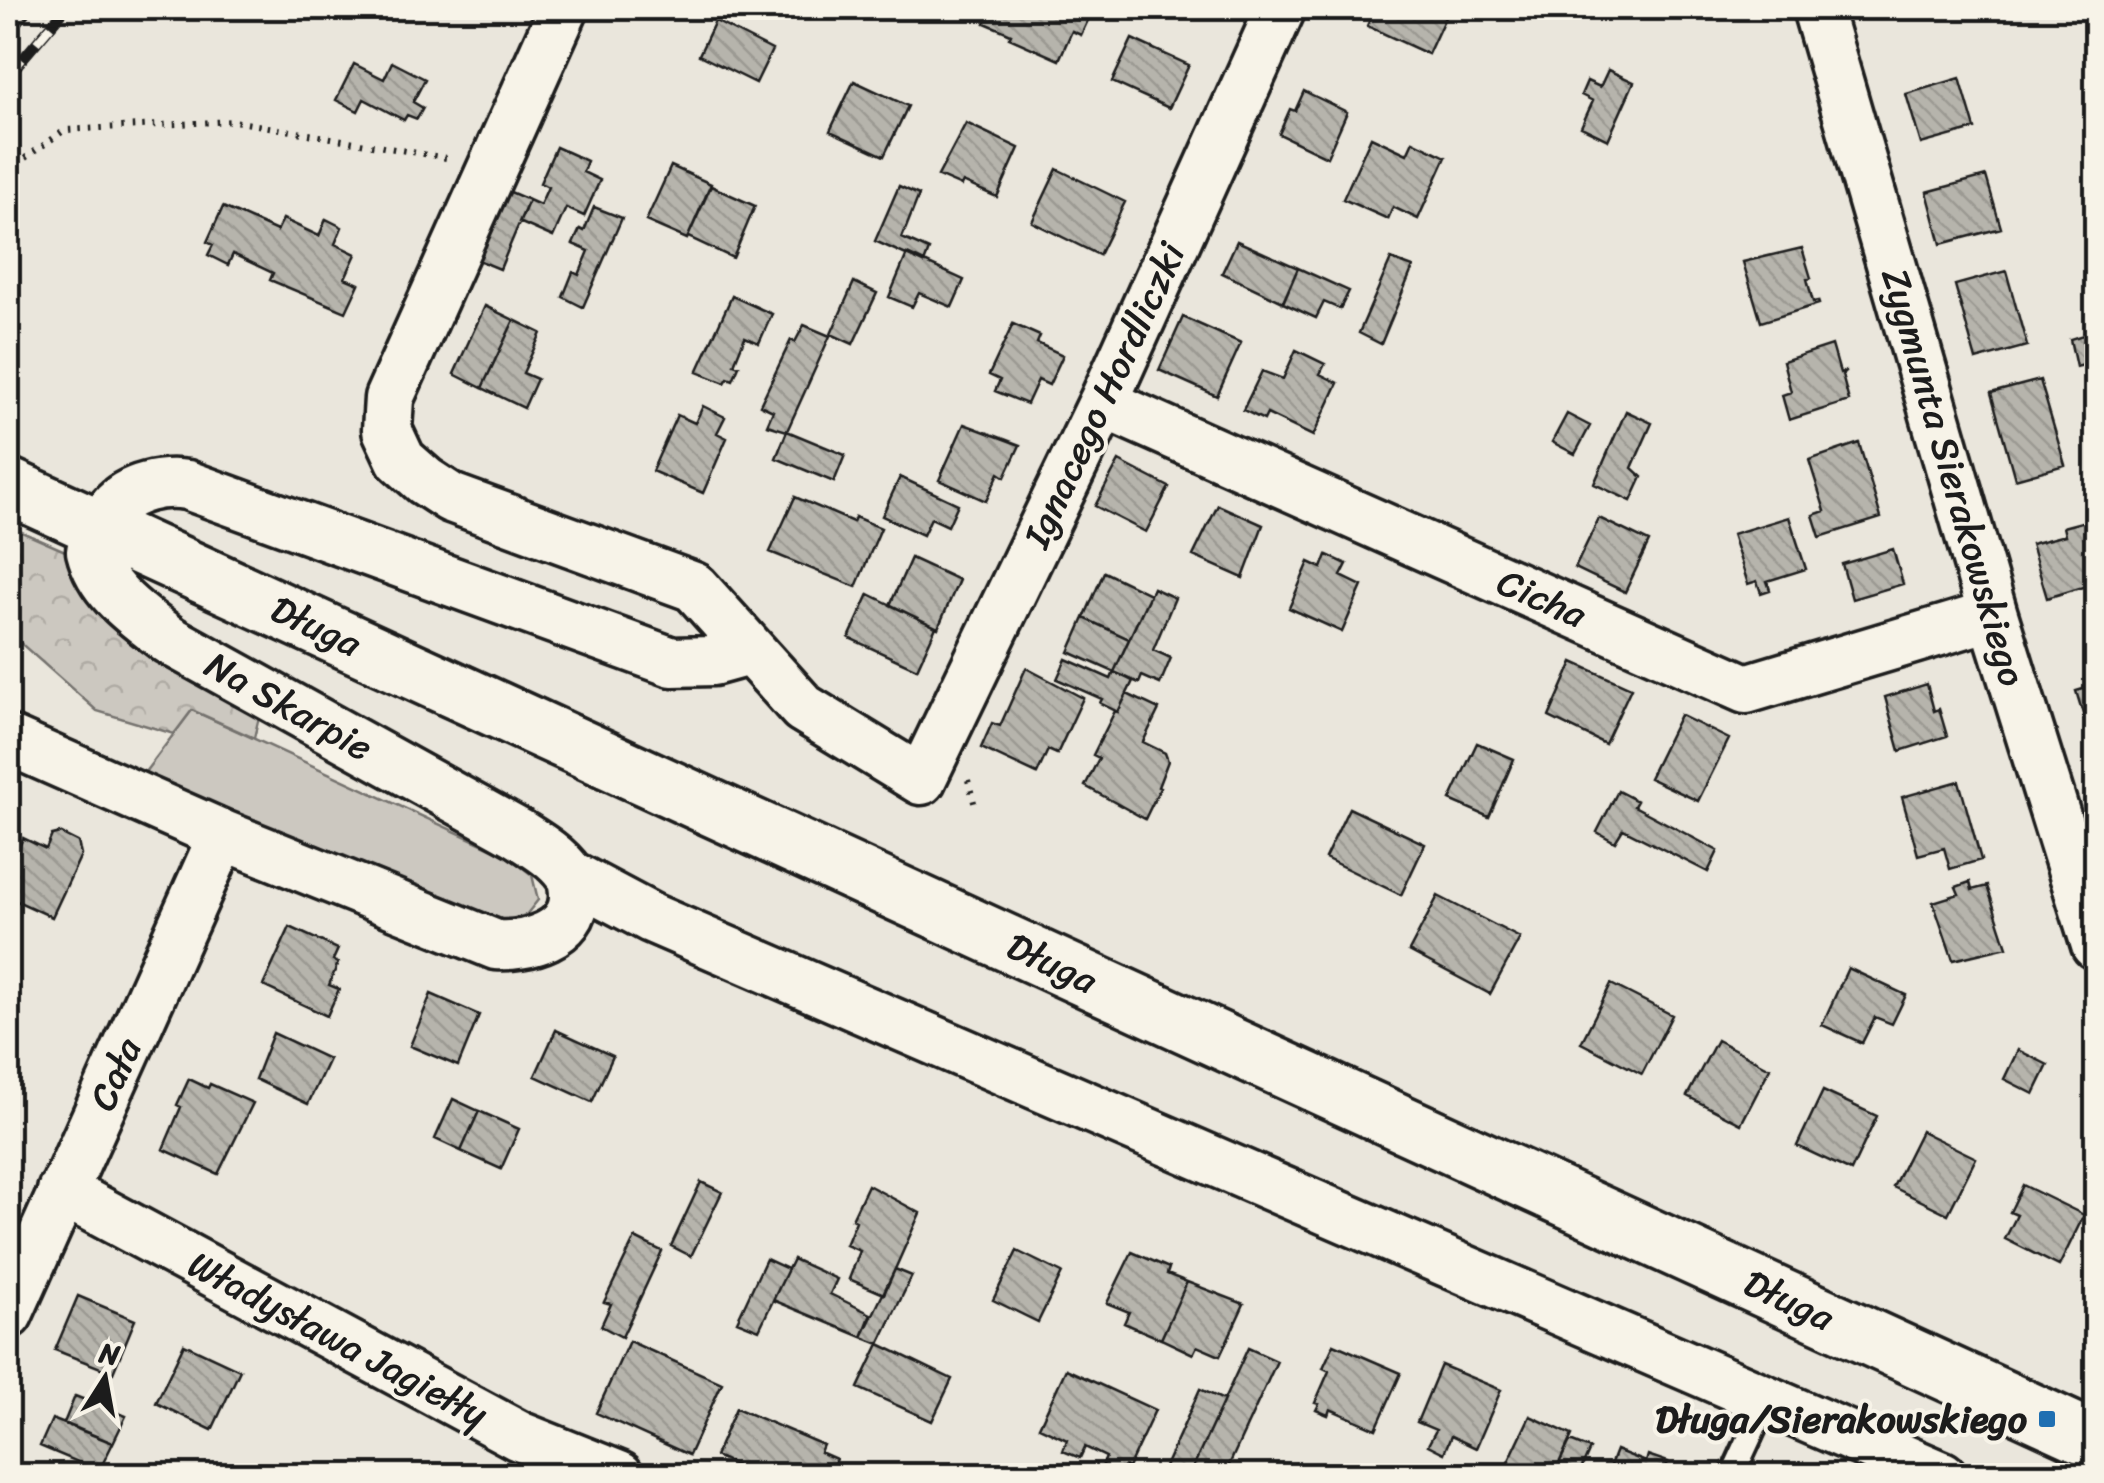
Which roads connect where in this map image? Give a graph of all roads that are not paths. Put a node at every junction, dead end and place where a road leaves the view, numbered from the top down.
1 (564, 8) edge
2 (1281, 8) edge
3 (1816, 8) edge
4 (1103, 403) junction
5 (8, 486) edge
6 (102, 528) junction
7 (1993, 614) junction
8 (749, 650) junction
9 (8, 740) edge
10 (223, 835) junction
11 (570, 875) junction
12 (2096, 945) edge
13 (62, 1192) junction
14 (8, 1314) edge
15 (1768, 1400) junction
16 (2096, 1442) edge
17 (619, 1476) edge
18 (1732, 1476) edge
19 (1942, 1476) edge

1 - 8 street
2 - 4 street, Ignacego Hordliczki
3 - 7 street, Zygmunta Sierakowskiego
4 - 7 street, Cicha
4 - 8 street, Ignacego Hordliczki
5 - 6 main road, Długa
6 - 8 street
6 - 11 street, Na Skarpie
6 - 16 main road, Długa
7 - 12 street, Zygmunta Sierakowskiego
9 - 10 street
10 - 11 street
10 - 13 street, Cała
11 - 15 street
13 - 14 street, Cała
13 - 17 street, Władysława Jagiełły
15 - 18 lane
15 - 19 street

